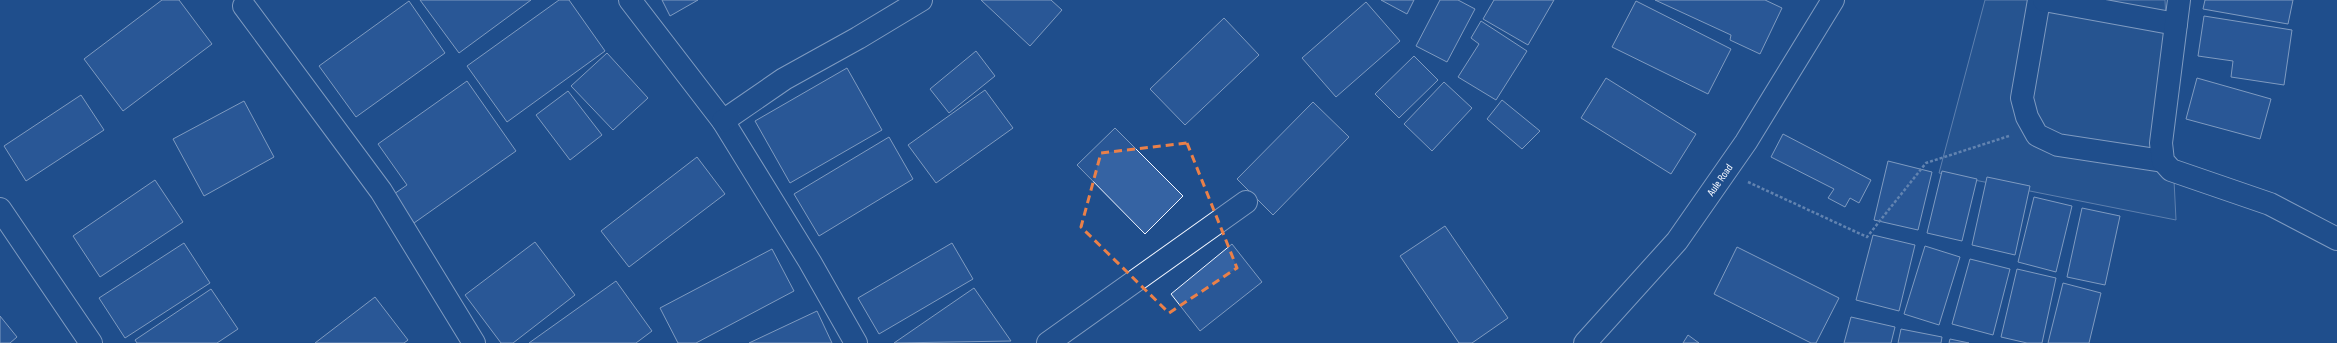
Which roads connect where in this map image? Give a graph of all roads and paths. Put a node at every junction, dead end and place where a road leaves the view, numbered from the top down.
1 (630, 0) edge
2 (921, 0) edge
3 (1833, 0) edge
4 (2039, 0) edge
5 (2044, 0) edge
6 (2179, 0) edge
7 (244, 6) dead end
8 (2176, 24) junction
9 (723, 121) junction
10 (2033, 128) junction
11 (2163, 160) junction
12 (1726, 172) junction
13 (1246, 202) dead end
14 (0, 209) edge
15 (2337, 239) edge
16 (90, 343) edge
17 (474, 343) edge
18 (856, 343) edge
19 (1048, 343) edge
20 (1585, 343) edge

1 - 9 street
2 - 9 street
3 - 12 street, Aule Road
4 - 10 street
5 - 8 street
6 - 8 street
7 - 17 street
8 - 11 street
9 - 18 street
10 - 11 street
10 - 12 path
11 - 15 street
12 - 20 street, Aule Road
13 - 19 street
14 - 16 street

